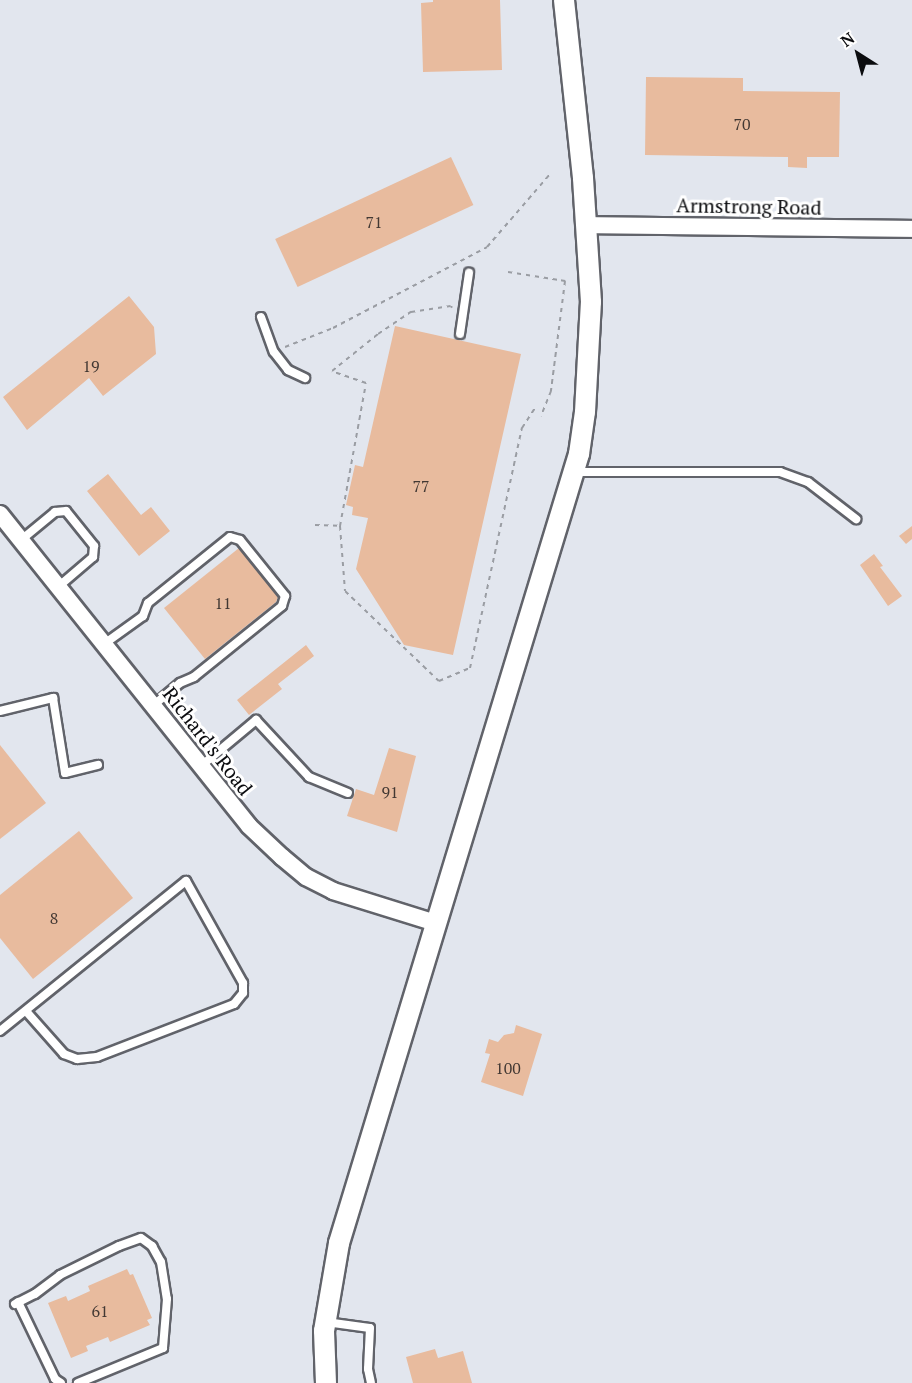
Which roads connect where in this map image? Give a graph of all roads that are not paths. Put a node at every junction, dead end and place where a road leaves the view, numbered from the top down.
1 (564, 0) edge
2 (585, 225) junction
3 (912, 229) edge
4 (470, 273) dead end
5 (261, 317) dead end
6 (460, 334) road end
7 (305, 378) dead end
8 (574, 472) junction
9 (0, 514) edge
10 (855, 519) dead end
11 (21, 540) junction
12 (59, 586) junction
13 (104, 644) junction
14 (153, 706) junction
15 (0, 711) edge
16 (98, 765) dead end
17 (201, 766) junction
18 (348, 793) dead end
19 (436, 923) junction
20 (26, 1011) junction
21 (0, 1031) edge
22 (326, 1322) junction
23 (62, 1383) edge
24 (78, 1383) edge
25 (326, 1383) edge
26 (371, 1383) edge

1 - 2 street
2 - 3 street, Armstrong Road
2 - 8 street
4 - 6 lane
5 - 7 lane
8 - 10 lane
8 - 19 street
9 - 11 street, Richard's Road
11 - 12 street, Richard's Road
11 - 12 lane
12 - 13 street, Richard's Road
13 - 14 street, Richard's Road
13 - 14 lane
14 - 17 street, Richard's Road
15 - 16 lane
17 - 18 lane
17 - 19 street, Richard's Road
19 - 22 street
20 - 20 lane
20 - 21 lane
22 - 25 street
22 - 26 lane
23 - 24 lane

